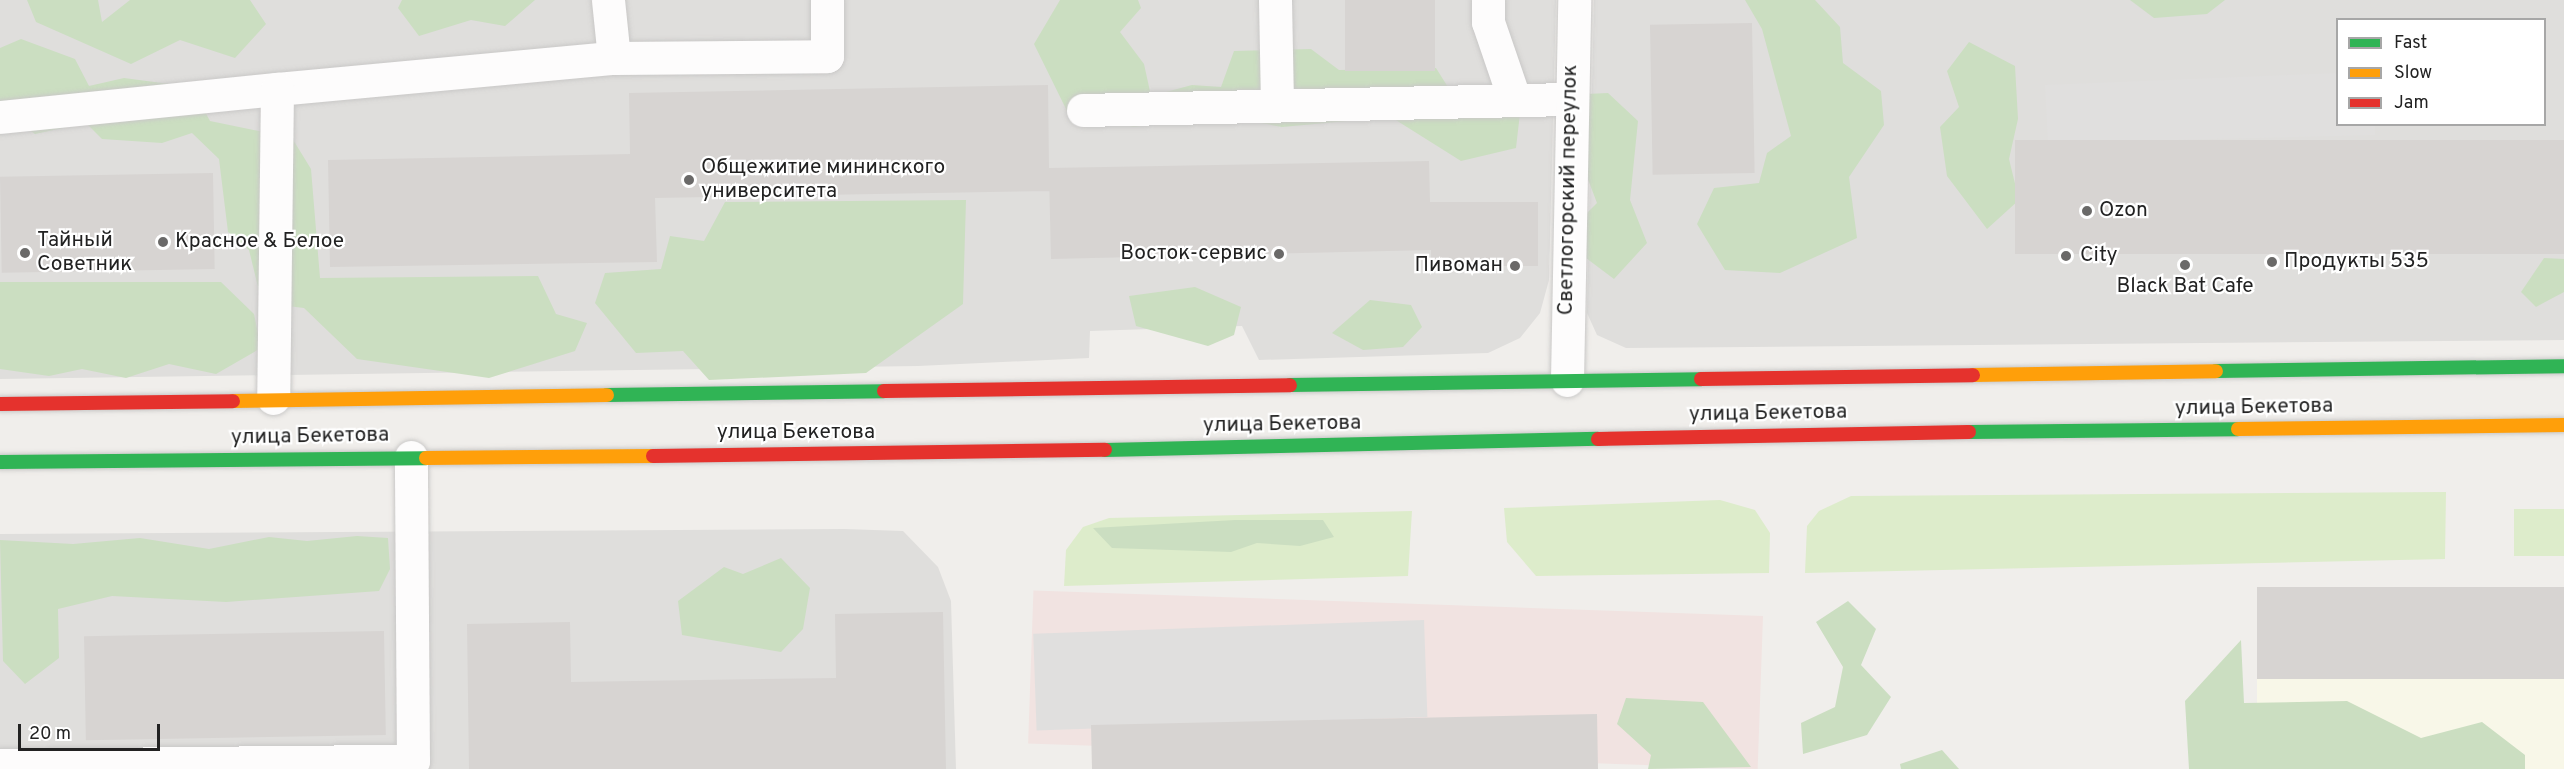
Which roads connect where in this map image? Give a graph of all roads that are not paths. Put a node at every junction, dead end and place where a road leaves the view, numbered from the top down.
1 (608, 0) edge
2 (827, 0) edge
3 (1275, 0) edge
4 (1488, 0) edge
5 (1574, 0) edge
6 (614, 58) junction
7 (277, 89) junction
8 (1515, 98) junction
9 (1570, 99) junction
10 (1277, 105) junction
11 (1083, 110) dead end
12 (0, 117) edge
13 (2564, 366) edge
14 (1567, 380) junction
15 (273, 398) junction
16 (0, 404) edge
17 (2564, 425) edge
18 (411, 457) junction
19 (0, 462) edge
20 (0, 765) edge
21 (413, 765) edge

1 - 6 street
2 - 6 street
3 - 10 street
4 - 8 street
5 - 9 street, Светлогорский переулок
6 - 7 street
7 - 12 street
7 - 15 street
8 - 9 street
8 - 10 street
9 - 14 street, Светлогорский переулок
10 - 11 street
13 - 14 main road, улица Бекетова
14 - 15 main road, улица Бекетова
15 - 16 main road, улица Бекетова
17 - 18 main road, улица Бекетова
18 - 19 main road, улица Бекетова
18 - 21 street
20 - 21 street

